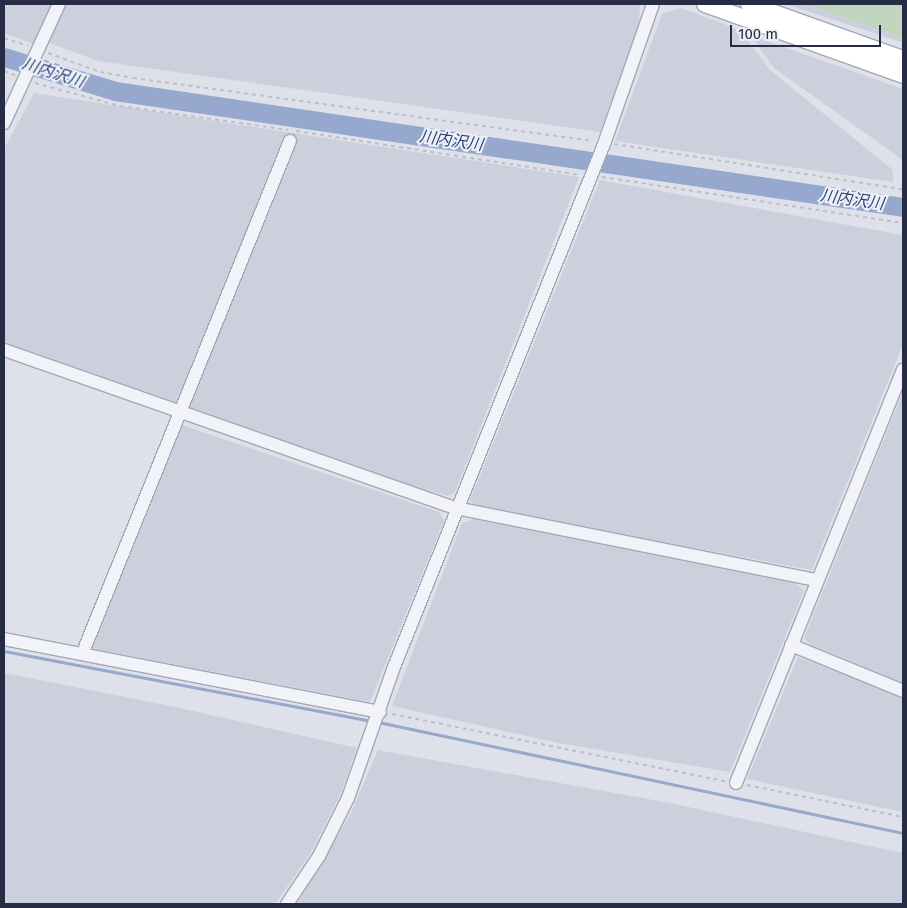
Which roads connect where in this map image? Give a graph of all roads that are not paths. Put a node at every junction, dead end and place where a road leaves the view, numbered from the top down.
1 (59, 4) edge
2 (653, 4) edge
3 (705, 4) edge
4 (749, 4) edge
5 (903, 59) edge
6 (903, 75) edge
7 (4, 123) edge
8 (290, 141) dead end
9 (4, 350) edge
10 (903, 369) edge
11 (178, 409) junction
12 (456, 508) junction
13 (817, 580) junction
14 (4, 639) edge
15 (790, 645) junction
16 (85, 647) dead end
17 (903, 691) edge
18 (379, 714) junction
19 (736, 783) road end
20 (287, 904) edge

1 - 7 street
2 - 12 street
3 - 6 main road
4 - 5 main road
8 - 11 street
9 - 11 street
10 - 13 street
11 - 12 street
11 - 16 street
12 - 13 street
12 - 18 street
13 - 15 street
14 - 18 street
15 - 17 street
15 - 19 street
18 - 20 street

